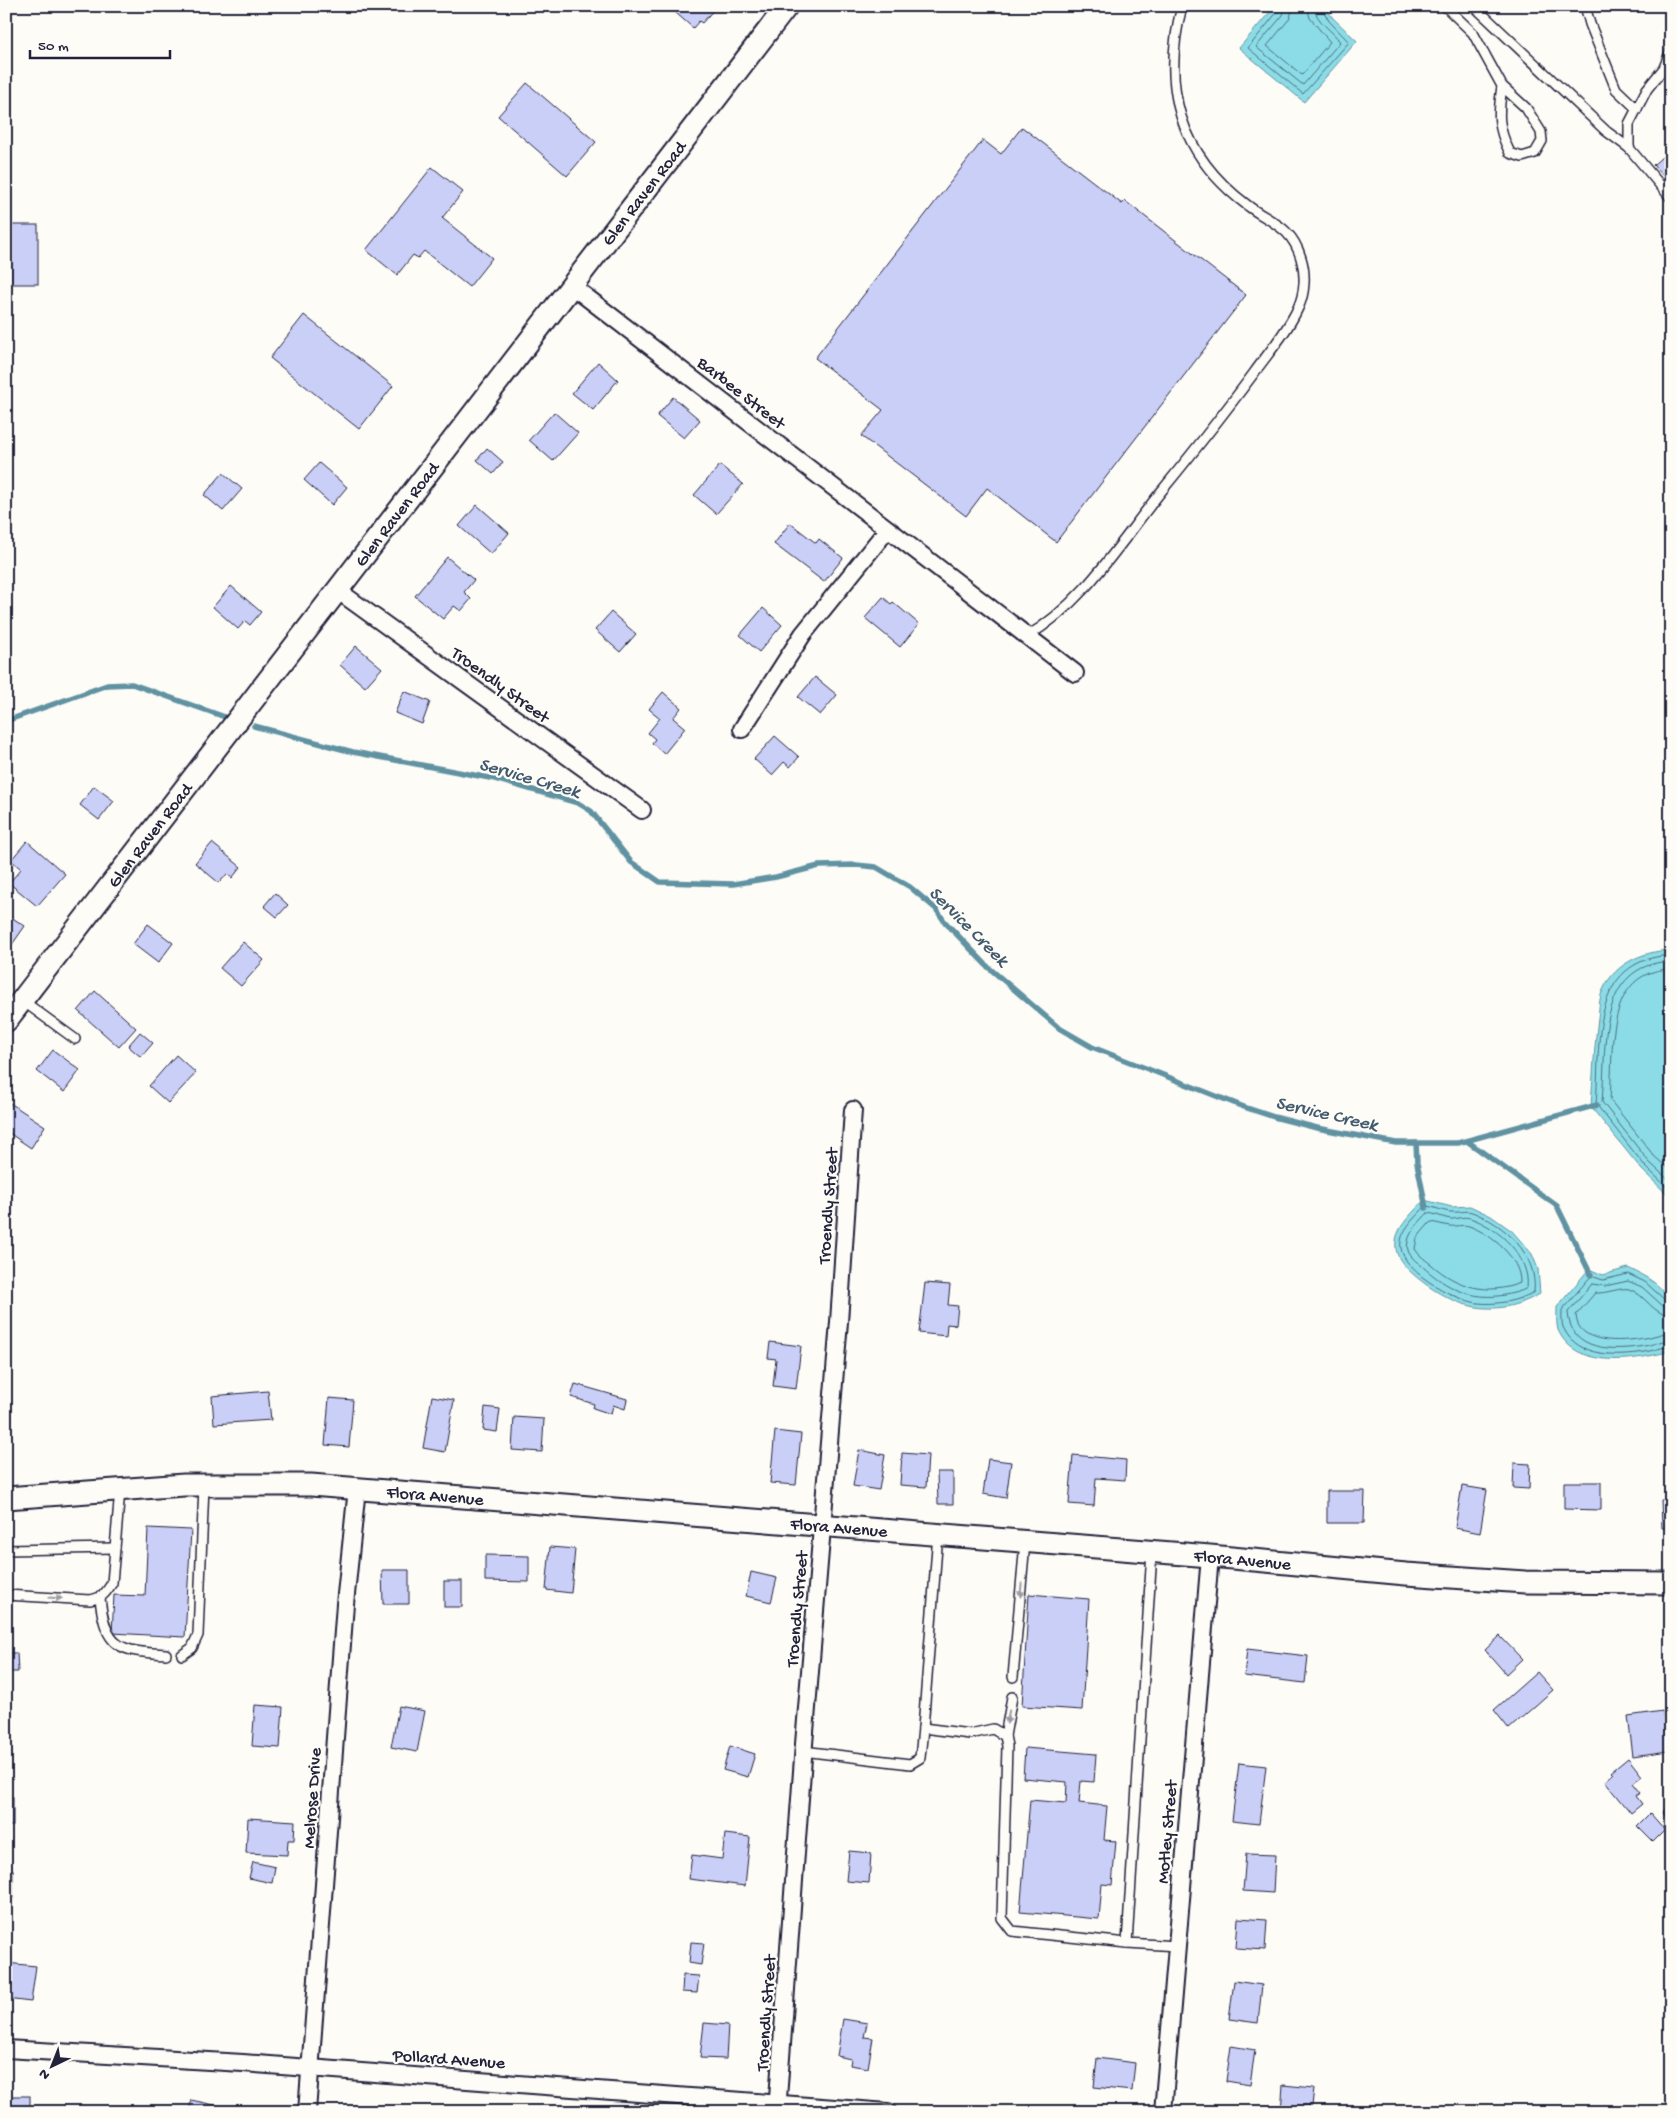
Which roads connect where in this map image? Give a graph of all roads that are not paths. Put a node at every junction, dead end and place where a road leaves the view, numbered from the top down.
1 (787, 6) edge
2 (1182, 6) edge
3 (1445, 6) edge
4 (1474, 6) edge
5 (1586, 6) edge
6 (1671, 50) edge
7 (1502, 86) junction
8 (1637, 109) junction
9 (1630, 148) junction
10 (1671, 198) edge
11 (572, 286) junction
12 (888, 530) junction
13 (338, 590) junction
14 (1026, 637) junction
15 (1075, 673) dead end
16 (742, 729) dead end
17 (642, 810) dead end
18 (22, 1000) junction
19 (6, 1021) edge
20 (75, 1039) dead end
21 (853, 1110) dead end
22 (204, 1485) junction
23 (357, 1488) junction
24 (120, 1489) junction
25 (6, 1498) edge
26 (823, 1525) junction
27 (938, 1534) junction
28 (1025, 1541) junction
29 (115, 1548) junction
30 (6, 1550) edge
31 (1152, 1551) junction
32 (1210, 1556) junction
33 (1671, 1583) edge
34 (6, 1596) edge
35 (100, 1599) junction
36 (166, 1654) dead end
37 (182, 1655) dead end
38 (1013, 1677) dead end
39 (1012, 1697) dead end
40 (923, 1728) junction
41 (1005, 1736) junction
42 (804, 1750) junction
43 (1127, 1943) junction
44 (1177, 1946) junction
45 (6, 2049) edge
46 (310, 2069) junction
47 (777, 2108) edge
48 (307, 2112) edge
49 (888, 2112) edge
50 (1163, 2112) edge

1 - 11 street, Glen Raven Road
2 - 14 lane
3 - 7 lane
4 - 9 lane
5 - 8 lane
6 - 8 lane
7 - 7 lane
8 - 9 lane
9 - 10 lane
11 - 12 street, Barbee Street
11 - 13 street, Glen Raven Road
12 - 14 street, Barbee Street
12 - 16 street
13 - 17 street, Troendly Street
13 - 18 street, Glen Raven Road
14 - 15 street, Barbee Street
18 - 19 street, Glen Raven Road
18 - 20 lane
21 - 26 street, Troendly Street
22 - 23 street, Flora Avenue
22 - 24 street, Flora Avenue
22 - 37 lane
23 - 26 street, Flora Avenue
23 - 46 street, Melrose Drive
24 - 25 street, Flora Avenue
24 - 29 lane
26 - 27 street, Flora Avenue
26 - 42 street, Troendly Street
27 - 28 street, Flora Avenue
27 - 40 lane
28 - 31 street, Flora Avenue
28 -> 38 lane
29 - 30 lane
29 - 35 lane
31 - 32 street, Flora Avenue
31 - 43 lane
32 - 33 street, Flora Avenue
32 - 44 street, Motley Street
34 -> 35 lane
35 - 36 lane
39 -> 41 lane
40 - 41 lane
40 - 42 lane
41 - 43 lane
42 - 47 street, Troendly Street
43 - 44 lane
44 - 50 street, Motley Street
45 - 46 street, Pollard Avenue
46 - 47 street, Pollard Avenue
46 - 48 street, Melrose Drive
47 - 49 street, Pollard Avenue

